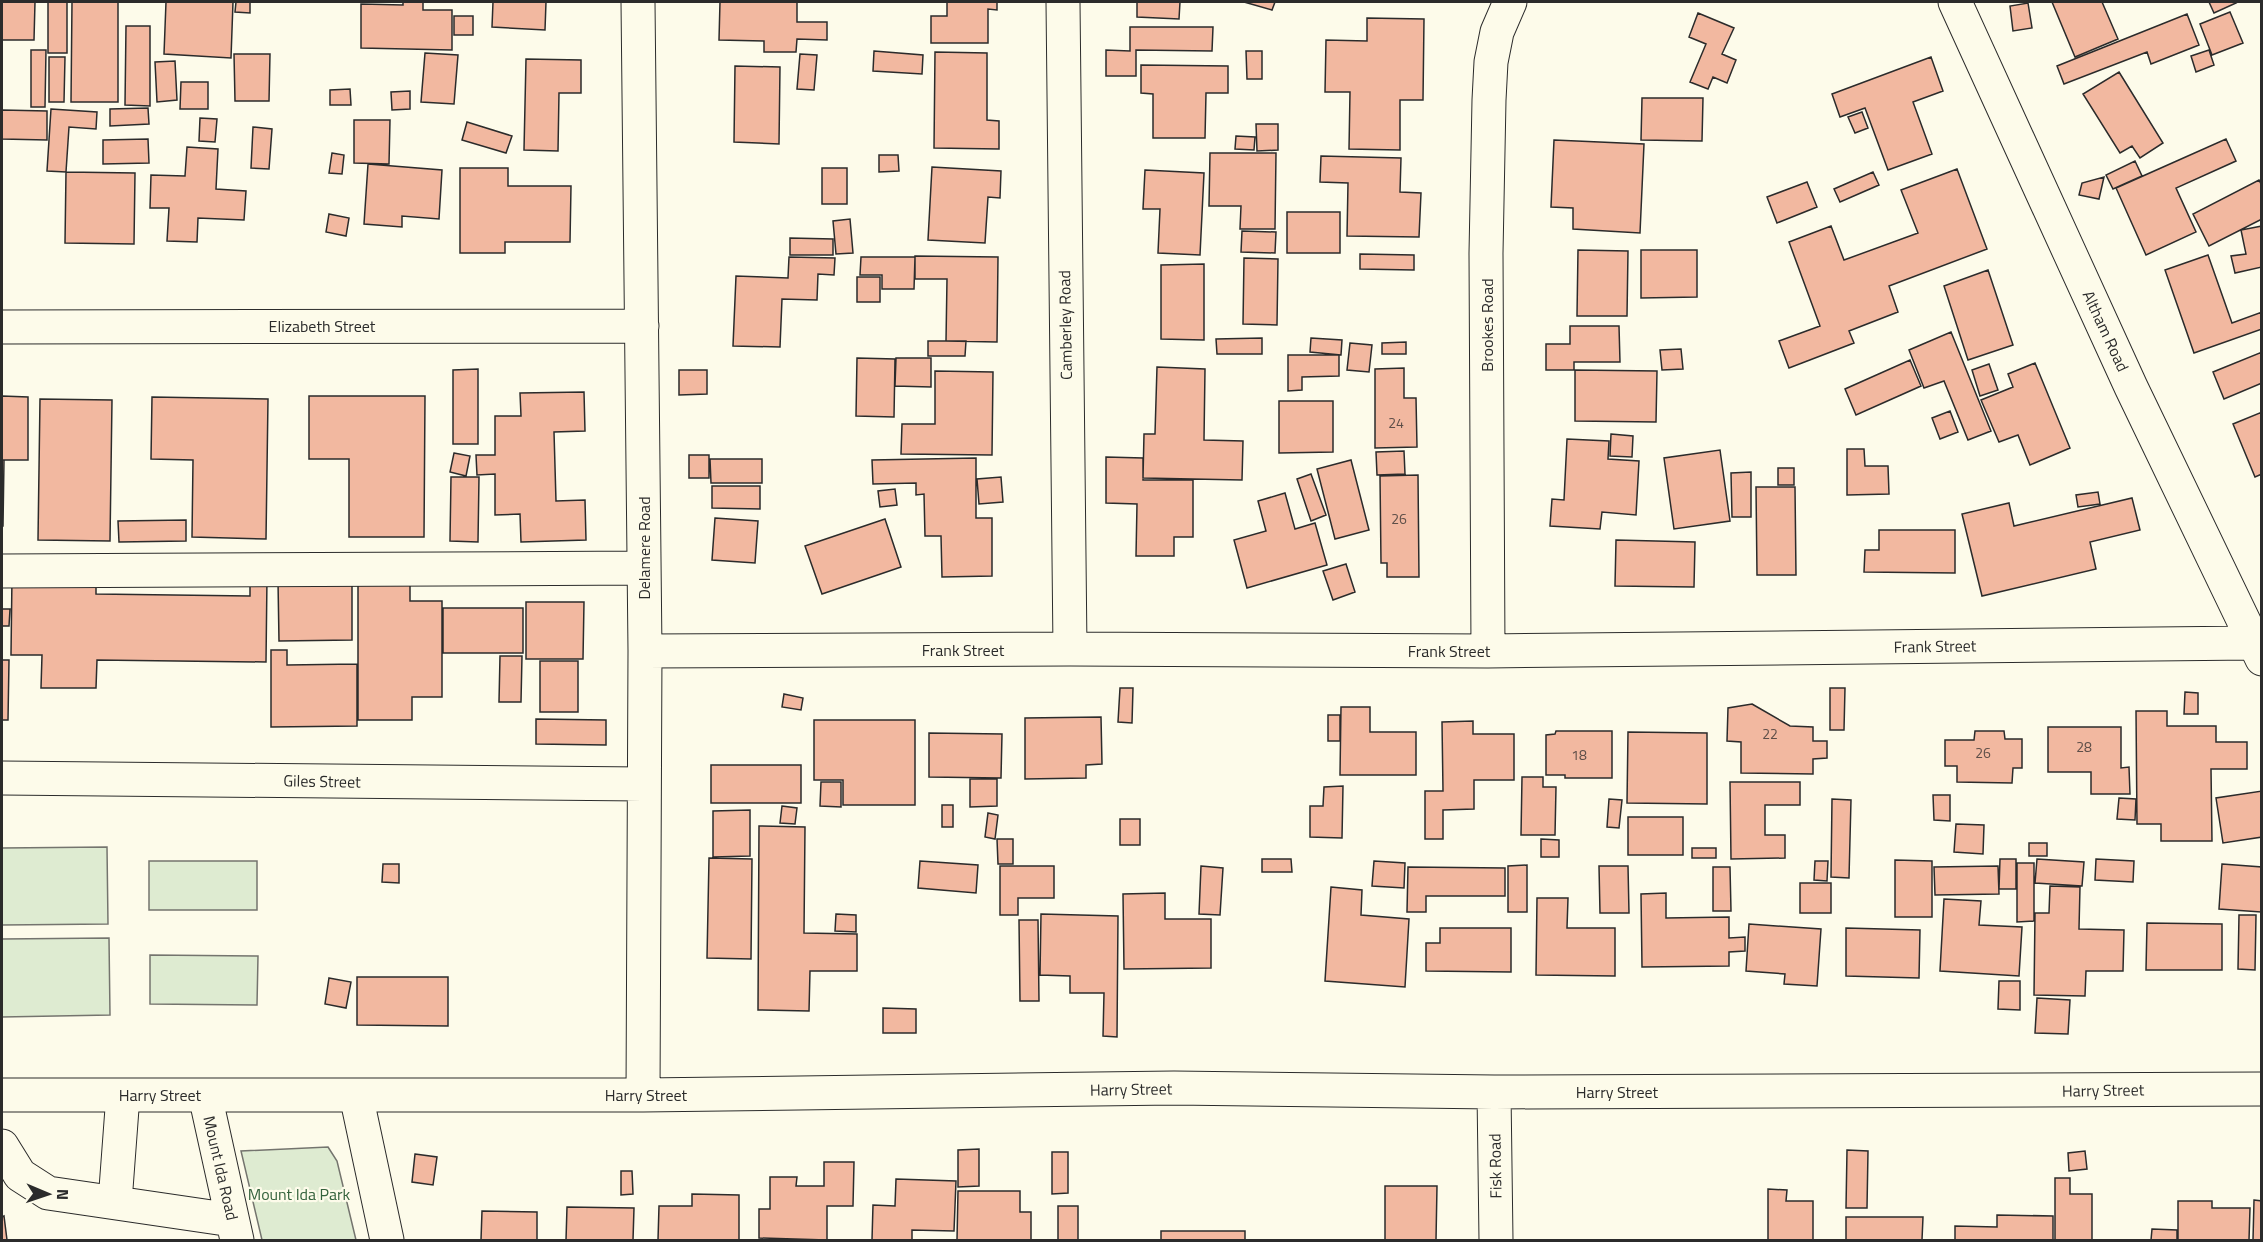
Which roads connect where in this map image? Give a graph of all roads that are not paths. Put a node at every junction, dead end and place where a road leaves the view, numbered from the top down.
1 (638, 2) edge
2 (1063, 2) edge
3 (1510, 2) edge
4 (1955, 2) edge
5 (642, 326) junction
6 (2, 327) edge
7 (644, 568) junction
8 (2, 571) edge
9 (1070, 649) junction
10 (645, 651) junction
11 (1488, 651) junction
12 (2257, 651) edge
13 (2, 778) edge
14 (643, 784) junction
15 (2262, 1089) edge
16 (1494, 1092) junction
17 (2, 1095) edge
18 (123, 1095) junction
19 (205, 1095) junction
20 (356, 1095) junction
21 (643, 1095) junction
22 (2, 1146) edge
23 (115, 1202) junction
24 (235, 1230) edge
25 (387, 1240) edge
26 (1496, 1240) edge

1 - 5 street, Delamere Road
2 - 9 street, Camberley Road
3 - 11 street, Brookes Road
4 - 12 street, Altham Road
5 - 6 street, Elizabeth Street
5 - 7 street, Delamere Road
7 - 8 street
7 - 10 street, Delamere Road
9 - 10 street, Frank Street
9 - 11 street, Frank Street
10 - 14 street, Delamere Road
11 - 12 street, Frank Street
13 - 14 street, Giles Street
14 - 21 street, Delamere Road
15 - 16 street, Harry Street
16 - 21 street, Harry Street
16 - 26 street, Fisk Road
17 - 18 street, Harry Street
18 - 19 street, Harry Street
18 - 23 street
19 - 20 street, Harry Street
19 - 24 street, Mount Ida Road
20 - 21 street, Harry Street
20 - 25 street
22 - 23 street
23 - 24 street

